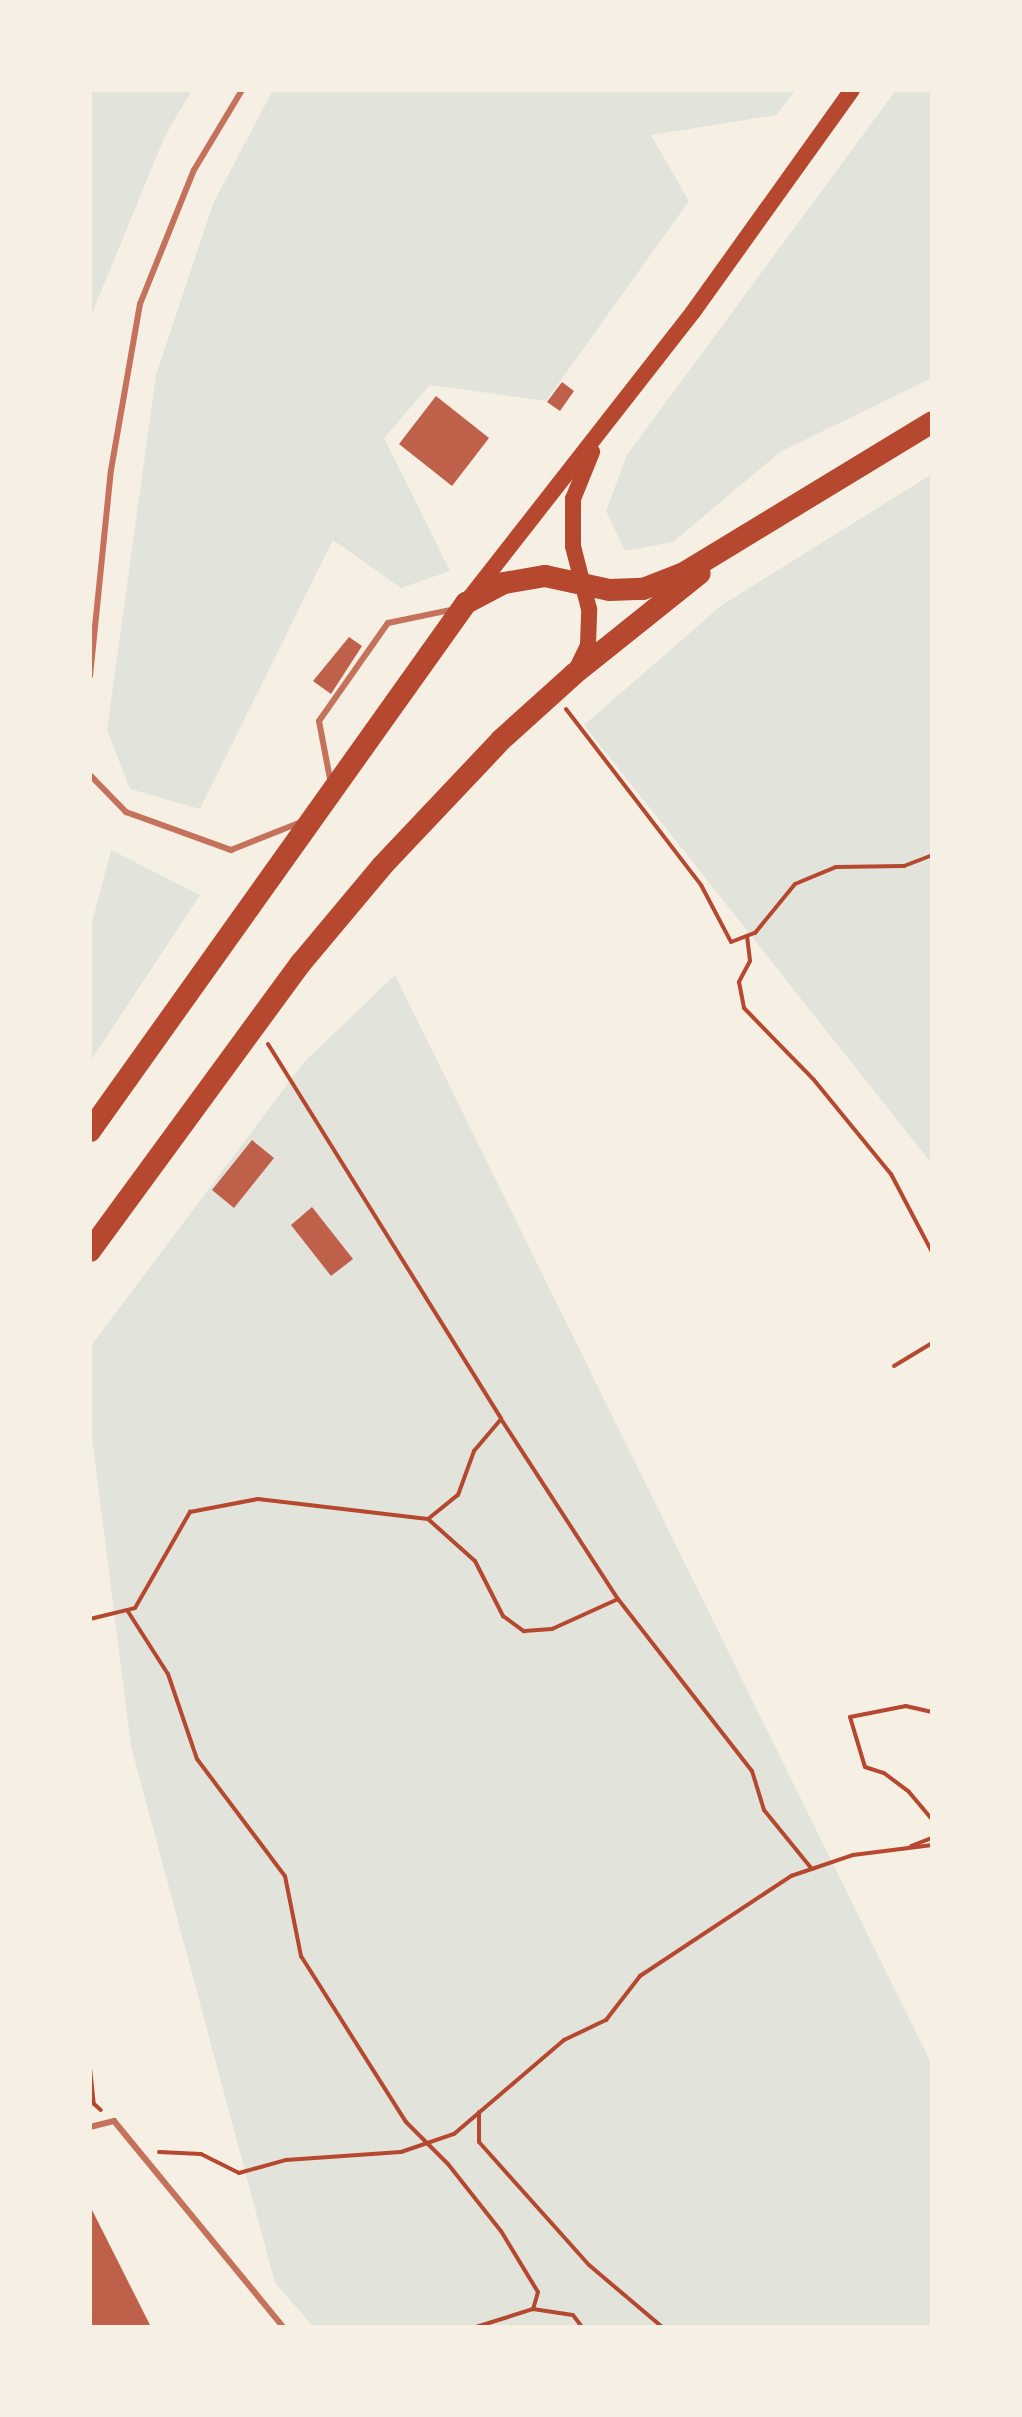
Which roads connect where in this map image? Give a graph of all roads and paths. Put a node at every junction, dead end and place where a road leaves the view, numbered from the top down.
1 (242, 90) edge
2 (852, 90) edge
3 (616, 409) junction
4 (932, 422) edge
5 (761, 525) junction
6 (581, 580) junction
7 (464, 605) junction
8 (574, 674) junction
9 (90, 676) edge
10 (553, 693) junction
11 (90, 775) edge
12 (332, 791) junction
13 (313, 817) junction
14 (932, 855) edge
15 (747, 936) junction
16 (256, 1024) junction
17 (90, 1131) edge
18 (90, 1251) edge
19 (932, 1252) edge
20 (932, 1343) edge
21 (894, 1366) dead end
22 (501, 1419) junction
23 (428, 1519) junction
24 (618, 1599) junction
25 (127, 1610) junction
26 (90, 1619) edge
27 (932, 1712) edge
28 (932, 1819) edge
29 (932, 1838) edge
30 (932, 1845) edge
31 (905, 1848) junction
32 (812, 1869) junction
33 (90, 2068) edge
34 (479, 2112) junction
35 (114, 2121) junction
36 (90, 2127) edge
37 (424, 2144) junction
38 (137, 2149) junction
39 (533, 2309) junction
40 (283, 2327) edge
41 (476, 2327) edge
42 (582, 2327) edge
43 (662, 2327) edge

1 - 9 lane
2 - 3 main road
3 - 6 main road
3 - 7 main road
4 - 5 highway
5 - 6 highway
5 - 8 highway
6 - 7 highway
6 - 8 main road
7 - 12 highway
7 - 12 lane
8 - 10 highway
10 - 15 path
10 - 16 highway
11 - 13 lane
12 - 13 highway
13 - 17 highway
14 - 15 path
15 - 19 path
16 - 18 highway
16 - 22 path
20 - 21 path
22 - 23 path
22 - 24 path
23 - 24 path
23 - 25 path
24 - 32 path
25 - 26 path
25 - 37 path
27 - 28 path
29 - 31 path
30 - 31 path
31 - 32 path
32 - 34 path
33 - 35 path
34 - 37 path
34 - 43 path
35 - 36 lane
35 - 38 lane
37 - 38 path
37 - 39 path
38 - 40 lane
39 - 41 path
39 - 42 path

